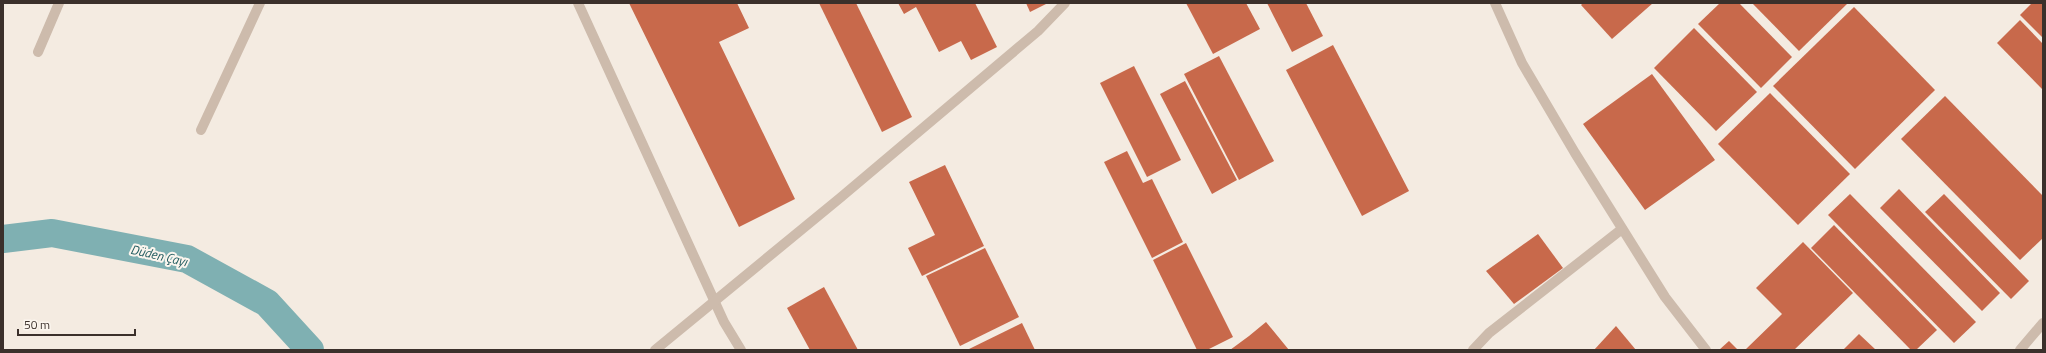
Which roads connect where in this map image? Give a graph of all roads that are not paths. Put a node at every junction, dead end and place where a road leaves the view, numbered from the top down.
1 (59, 3) edge
2 (260, 3) edge
3 (578, 3) edge
4 (1065, 3) edge
5 (1495, 3) edge
6 (38, 52) dead end
7 (201, 130) dead end
8 (1622, 229) junction
9 (714, 302) junction
10 (2043, 323) edge
11 (655, 350) edge
12 (741, 350) edge
13 (1474, 350) edge
14 (1706, 350) edge
15 (2020, 350) edge

1 - 6 street
2 - 7 street
3 - 9 street
4 - 9 street
5 - 8 street
8 - 13 street
8 - 14 street
9 - 11 street
9 - 12 street
10 - 15 street

